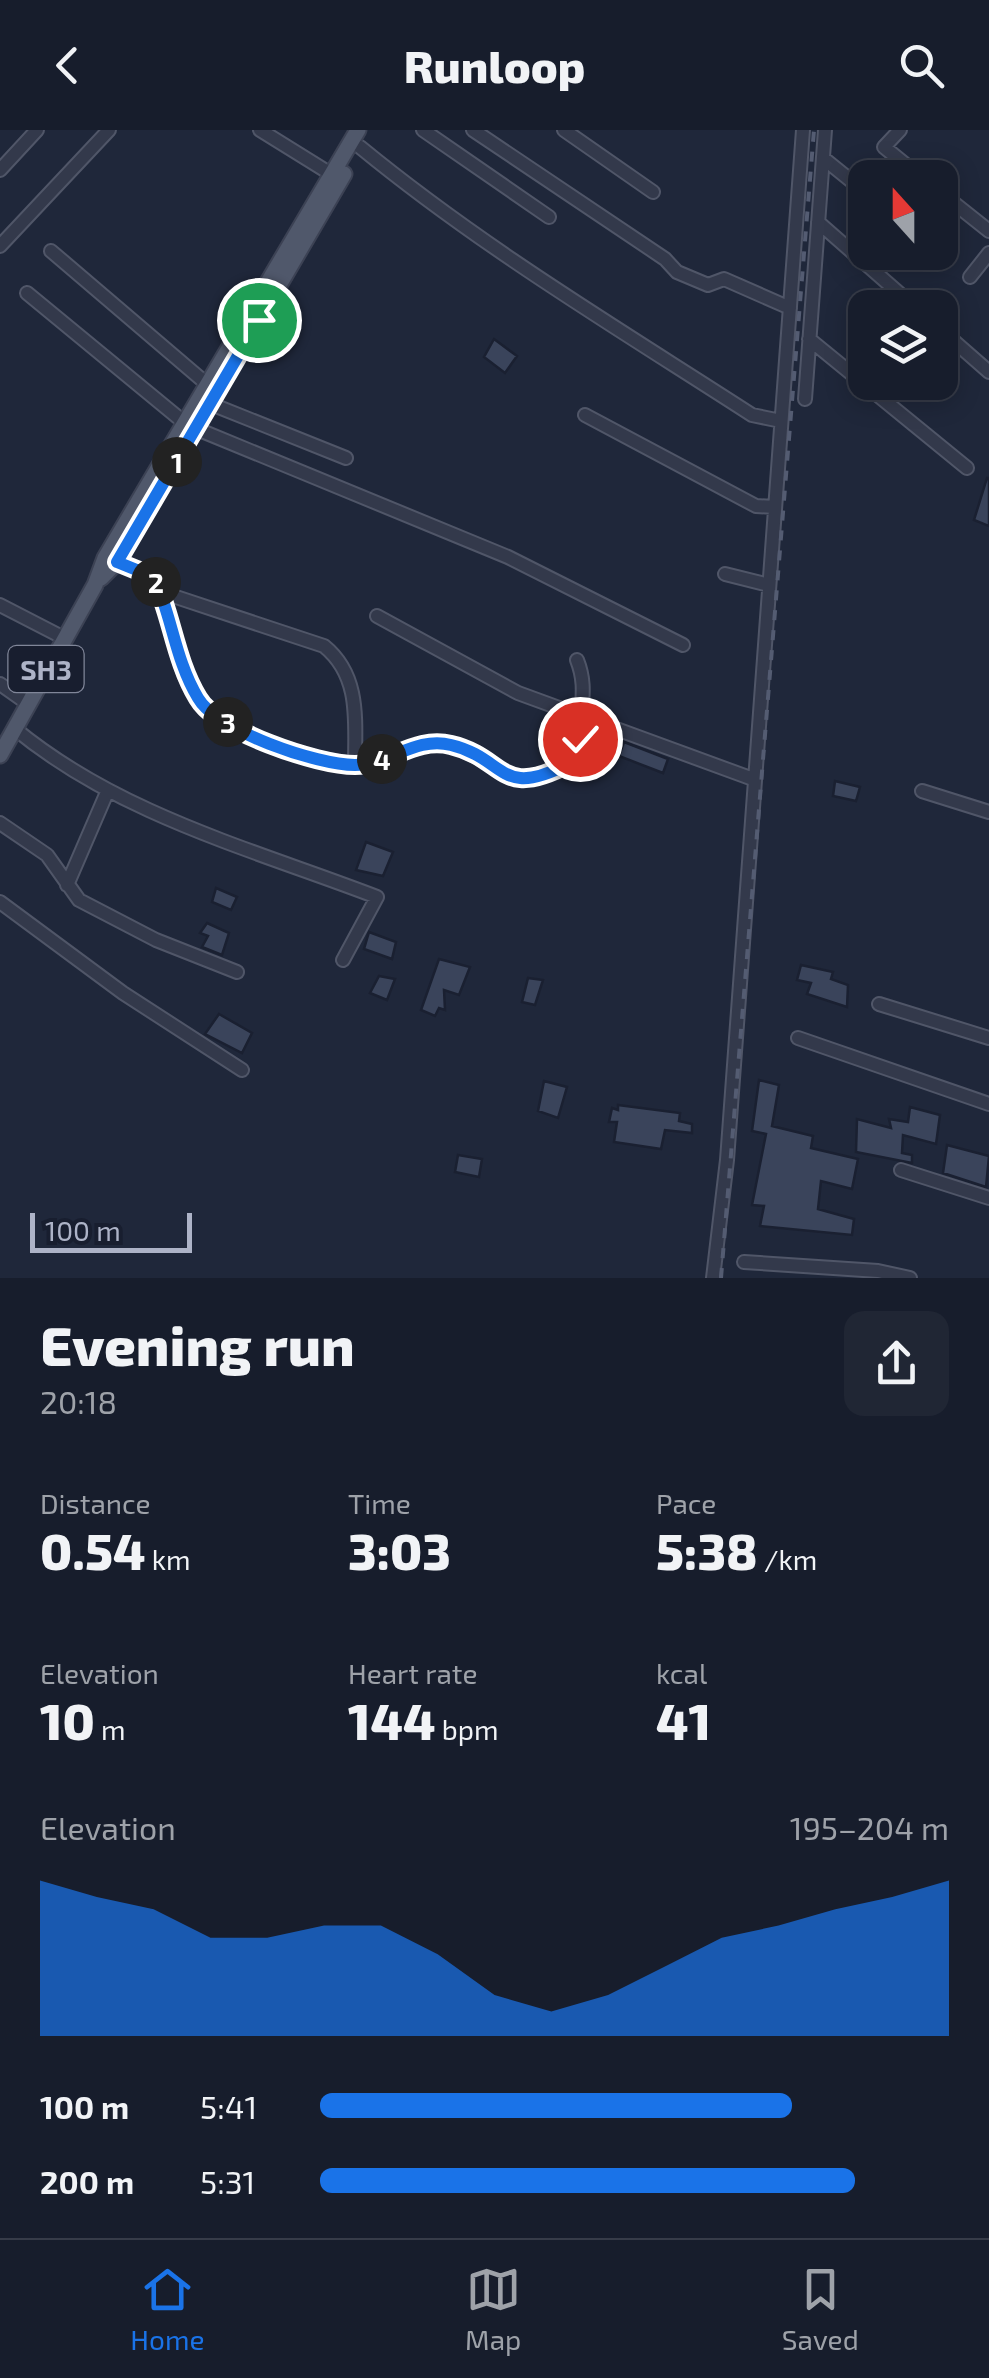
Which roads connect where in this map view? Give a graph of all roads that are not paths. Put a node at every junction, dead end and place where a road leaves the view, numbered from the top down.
1 (37, 130) edge
2 (110, 130) edge
3 (260, 130) edge
4 (358, 130) edge
5 (370, 130) edge
6 (423, 130) edge
7 (473, 130) edge
8 (564, 130) edge
9 (803, 130) edge
10 (825, 130) edge
11 (900, 130) edge
12 (360, 147) junction
13 (823, 158) junction
14 (899, 160) edge
15 (0, 170) edge
16 (336, 178) junction
17 (848, 178) edge
18 (653, 192) dead end
19 (958, 206) edge
20 (549, 217) dead end
21 (818, 222) junction
22 (989, 231) edge
23 (0, 246) edge
24 (52, 251) dead end
25 (989, 253) edge
26 (970, 277) dead end
27 (895, 290) edge
28 (28, 293) dead end
29 (790, 308) junction
30 (809, 339) junction
31 (958, 345) edge
32 (989, 372) edge
33 (208, 385) junction
34 (805, 399) dead end
35 (211, 404) junction
36 (585, 416) dead end
37 (781, 420) junction
38 (192, 427) junction
39 (346, 458) dead end
40 (967, 468) dead end
41 (775, 507) junction
42 (117, 562) junction
43 (726, 574) dead end
44 (95, 584) junction
45 (768, 586) junction
46 (161, 592) junction
47 (0, 604) edge
48 (377, 616) dead end
49 (64, 638) junction
50 (684, 645) dead end
51 (577, 660) dead end
52 (0, 684) edge
53 (27, 703) junction
54 (581, 715) junction
55 (14, 728) junction
56 (1, 753) edge
57 (354, 765) junction
58 (752, 779) junction
59 (108, 790) junction
60 (922, 791) dead end
61 (989, 812) edge
62 (0, 823) edge
63 (67, 885) junction
64 (0, 902) edge
65 (344, 960) dead end
66 (238, 972) dead end
67 (880, 1004) dead end
68 (798, 1038) dead end
69 (989, 1038) edge
70 (242, 1070) dead end
71 (989, 1104) edge
72 (901, 1170) dead end
73 (989, 1198) edge
74 (744, 1262) dead end
75 (712, 1278) edge
76 (910, 1278) edge

1 - 15 street
2 - 23 street
3 - 16 street
4 - 16 main road, SH3
5 - 12 main road, SH3
6 - 20 street
7 - 29 street
8 - 18 street
9 - 29 street
10 - 13 street
11 - 14 street
12 - 16 main road, SH3
12 - 37 street
13 - 17 street
13 - 21 street
16 - 33 main road, SH3
16 - 35 main road, SH3
19 - 22 street
21 - 27 street
21 - 30 street
24 - 33 street
25 - 26 street
28 - 38 street
29 - 37 street
30 - 34 street
30 - 40 street
31 - 32 street
33 - 38 main road, SH3
35 - 38 main road, SH3
35 - 39 street
36 - 41 street
37 - 41 street
38 - 42 main road, SH3
38 - 44 main road, SH3
38 - 50 street
41 - 45 street
42 - 44 main road, SH3
42 - 46 street
43 - 45 street
44 - 49 main road, SH3
45 - 58 street
46 - 57 street
46 - 57 street
47 - 49 street
48 - 54 street
49 - 53 main road, SH3
51 - 54 street
52 - 53 street
53 - 55 main road, SH3
54 - 57 street
54 - 58 street
55 - 56 main road, SH3
55 - 59 street
58 - 75 street
59 - 63 street
59 - 65 street
60 - 61 street
62 - 63 street
63 - 66 street
64 - 70 street
67 - 69 street
68 - 71 street
72 - 73 street
74 - 76 street

